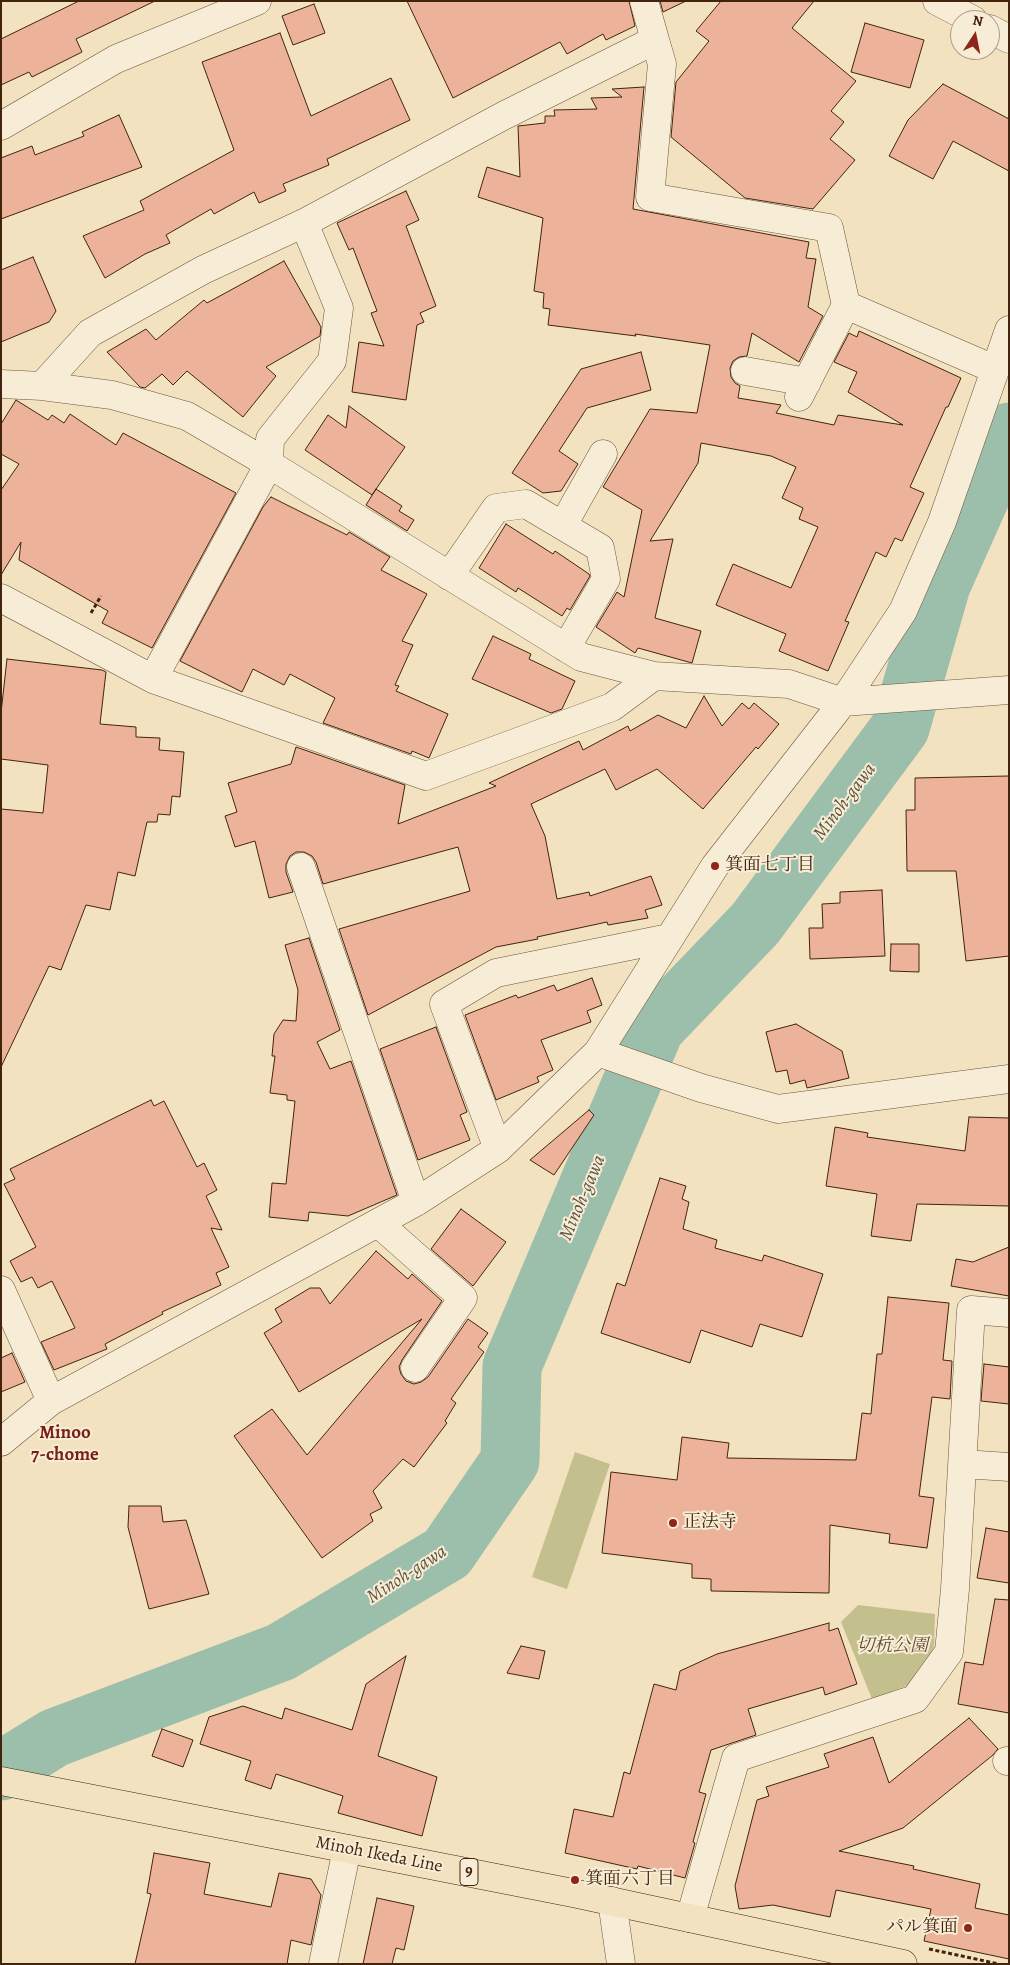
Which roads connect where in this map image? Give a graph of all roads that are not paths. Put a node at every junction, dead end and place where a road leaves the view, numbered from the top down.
1 (257, 1) edge
2 (644, 1) edge
3 (937, 1) edge
4 (954, 10) edge
5 (655, 40) junction
6 (1, 126) edge
7 (304, 223) junction
8 (846, 305) junction
9 (1009, 330) edge
10 (994, 369) junction
11 (746, 371) dead end
12 (1, 384) edge
13 (42, 386) junction
14 (603, 454) dead end
15 (269, 464) junction
16 (563, 525) junction
17 (449, 576) junction
18 (1, 598) edge
19 (566, 648) junction
20 (654, 676) junction
21 (153, 678) junction
22 (1009, 690) edge
23 (843, 702) junction
24 (301, 867) dead end
25 (670, 938) junction
26 (598, 1052) junction
27 (1009, 1079) edge
28 (498, 1149) junction
29 (416, 1202) junction
30 (378, 1222) junction
31 (1, 1290) edge
32 (1009, 1313) edge
33 (415, 1368) dead end
34 (51, 1401) junction
35 (1, 1442) edge
36 (963, 1464) junction
37 (1009, 1467) edge
38 (1, 1781) edge
39 (347, 1849) junction
40 (612, 1901) junction
41 (690, 1918) junction
42 (323, 1964) edge
43 (621, 1964) edge
44 (903, 1964) edge

1 - 6 street
2 - 5 street
3 - 4 street
5 - 7 street
5 - 8 street
7 - 13 street
7 - 15 street
8 - 10 street
8 - 11 street
9 - 10 street
10 - 23 street
12 - 13 street
13 - 15 street
14 - 16 street
15 - 17 street
15 - 21 street
16 - 17 street
16 - 19 street
17 - 19 street
18 - 21 street
19 - 20 street
20 - 21 street
20 - 23 street
22 - 23 street
23 - 25 street
24 - 29 street
25 - 26 street
25 - 28 street
26 - 27 street
26 - 28 street
28 - 29 street
29 - 30 street
30 - 33 street
30 - 34 street
31 - 34 street
32 - 36 street
34 - 35 street
36 - 37 street
36 - 41 street
38 - 39 main road, Minoh Ikeda Line / 9
39 - 40 main road, Minoh Ikeda Line / 9
39 - 42 street
40 - 41 main road, Minoh Ikeda Line / 9
40 - 43 street
41 - 44 main road, Minoh Ikeda Line / 9

